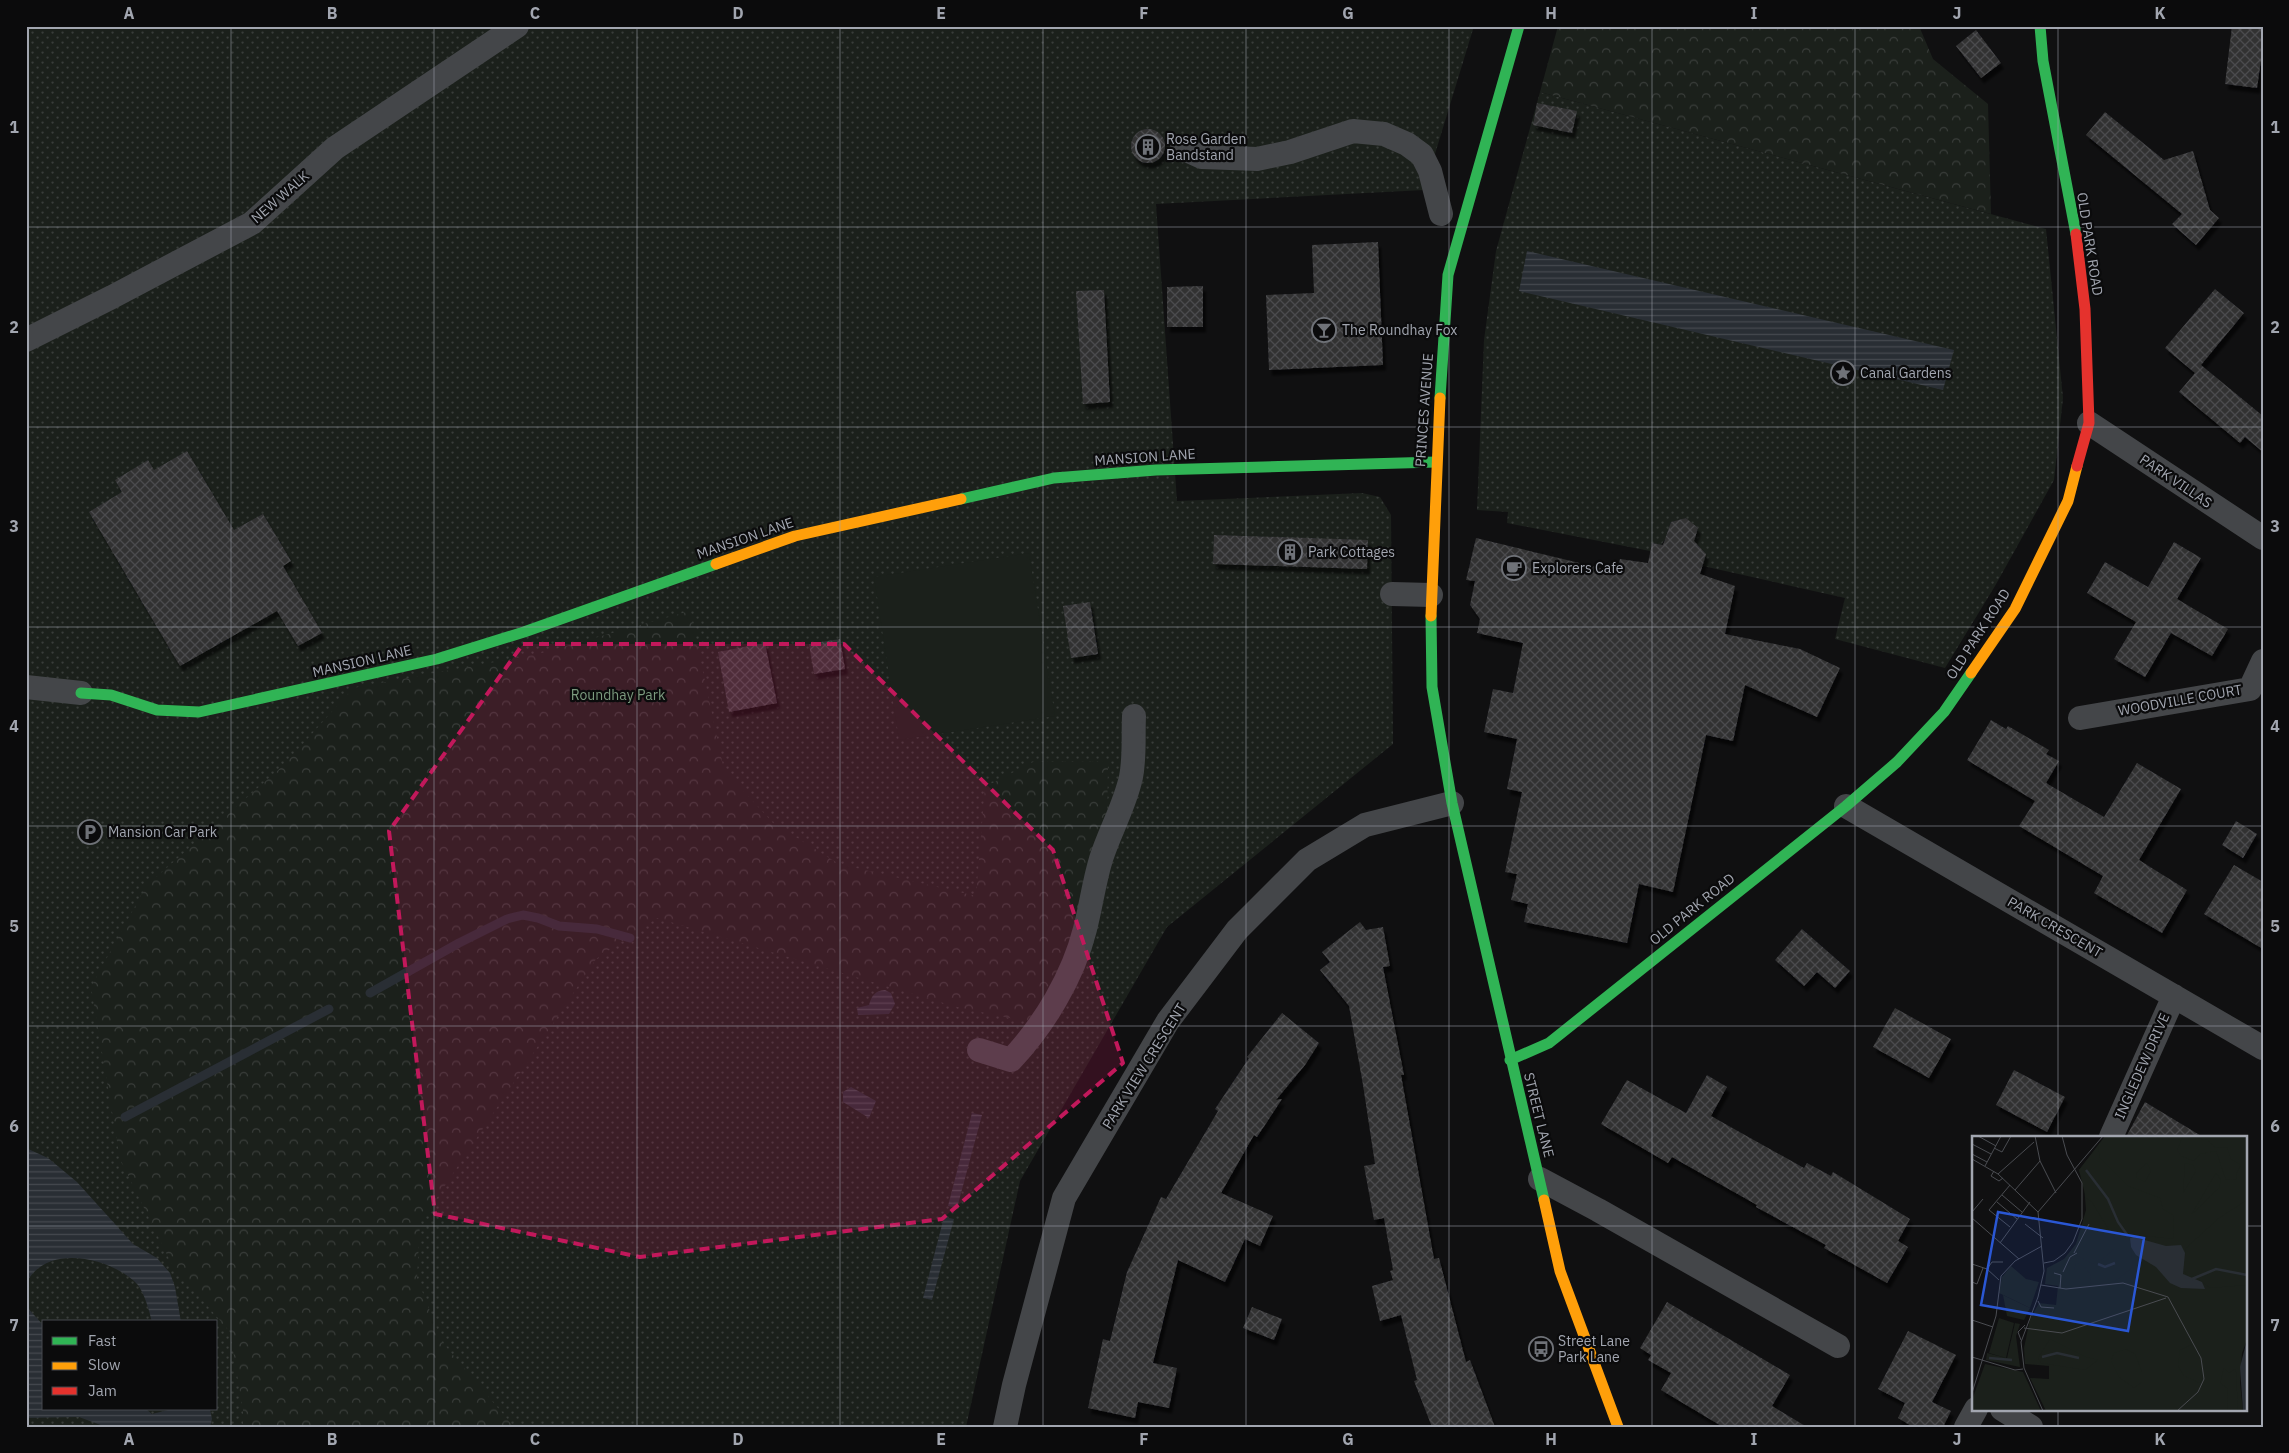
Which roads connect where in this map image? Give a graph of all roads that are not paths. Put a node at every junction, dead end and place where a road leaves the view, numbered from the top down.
1 (517, 26) edge
2 (1519, 26) edge
3 (2040, 26) edge
4 (1182, 148) dead end
5 (1441, 214) dead end
6 (26, 340) edge
7 (2089, 423) junction
8 (1436, 462) junction
9 (2263, 538) edge
10 (1392, 594) dead end
11 (1431, 595) junction
12 (2263, 661) edge
13 (26, 687) edge
14 (82, 693) joint
15 (1134, 716) dead end
16 (2080, 718) dead end
17 (1452, 803) junction
18 (1846, 806) junction
19 (2174, 996) junction
20 (2263, 1048) edge
21 (979, 1050) dead end
22 (1510, 1060) junction
23 (2111, 1136) edge
24 (1540, 1179) junction
25 (1838, 1346) dead end
26 (1975, 1410) edge
27 (2004, 1410) edge
28 (1005, 1427) edge
29 (1618, 1427) edge
30 (1966, 1427) edge
31 (2031, 1427) edge

1 - 6 street, NEW WALK
2 - 8 street, PRINCES AVENUE
3 - 7 street, OLD PARK ROAD
4 - 5 street
7 - 9 street, PARK VILLAS
7 - 18 street, OLD PARK ROAD
8 - 11 street, PRINCES AVENUE
8 - 14 street, MANSION LANE
10 - 11 street
11 - 17 street, PRINCES AVENUE
12 - 16 street, WOODVILLE COURT
13 - 14 street
15 - 21 street
17 - 22 street, STREET LANE
17 - 28 street, PARK VIEW CRESCENT
18 - 19 street, PARK CRESCENT
18 - 22 street, OLD PARK ROAD
19 - 20 street, PARK CRESCENT
19 - 23 street, INGLEDEW DRIVE
22 - 24 street, STREET LANE
24 - 25 street
24 - 29 street, STREET LANE
26 - 30 street
27 - 31 street

